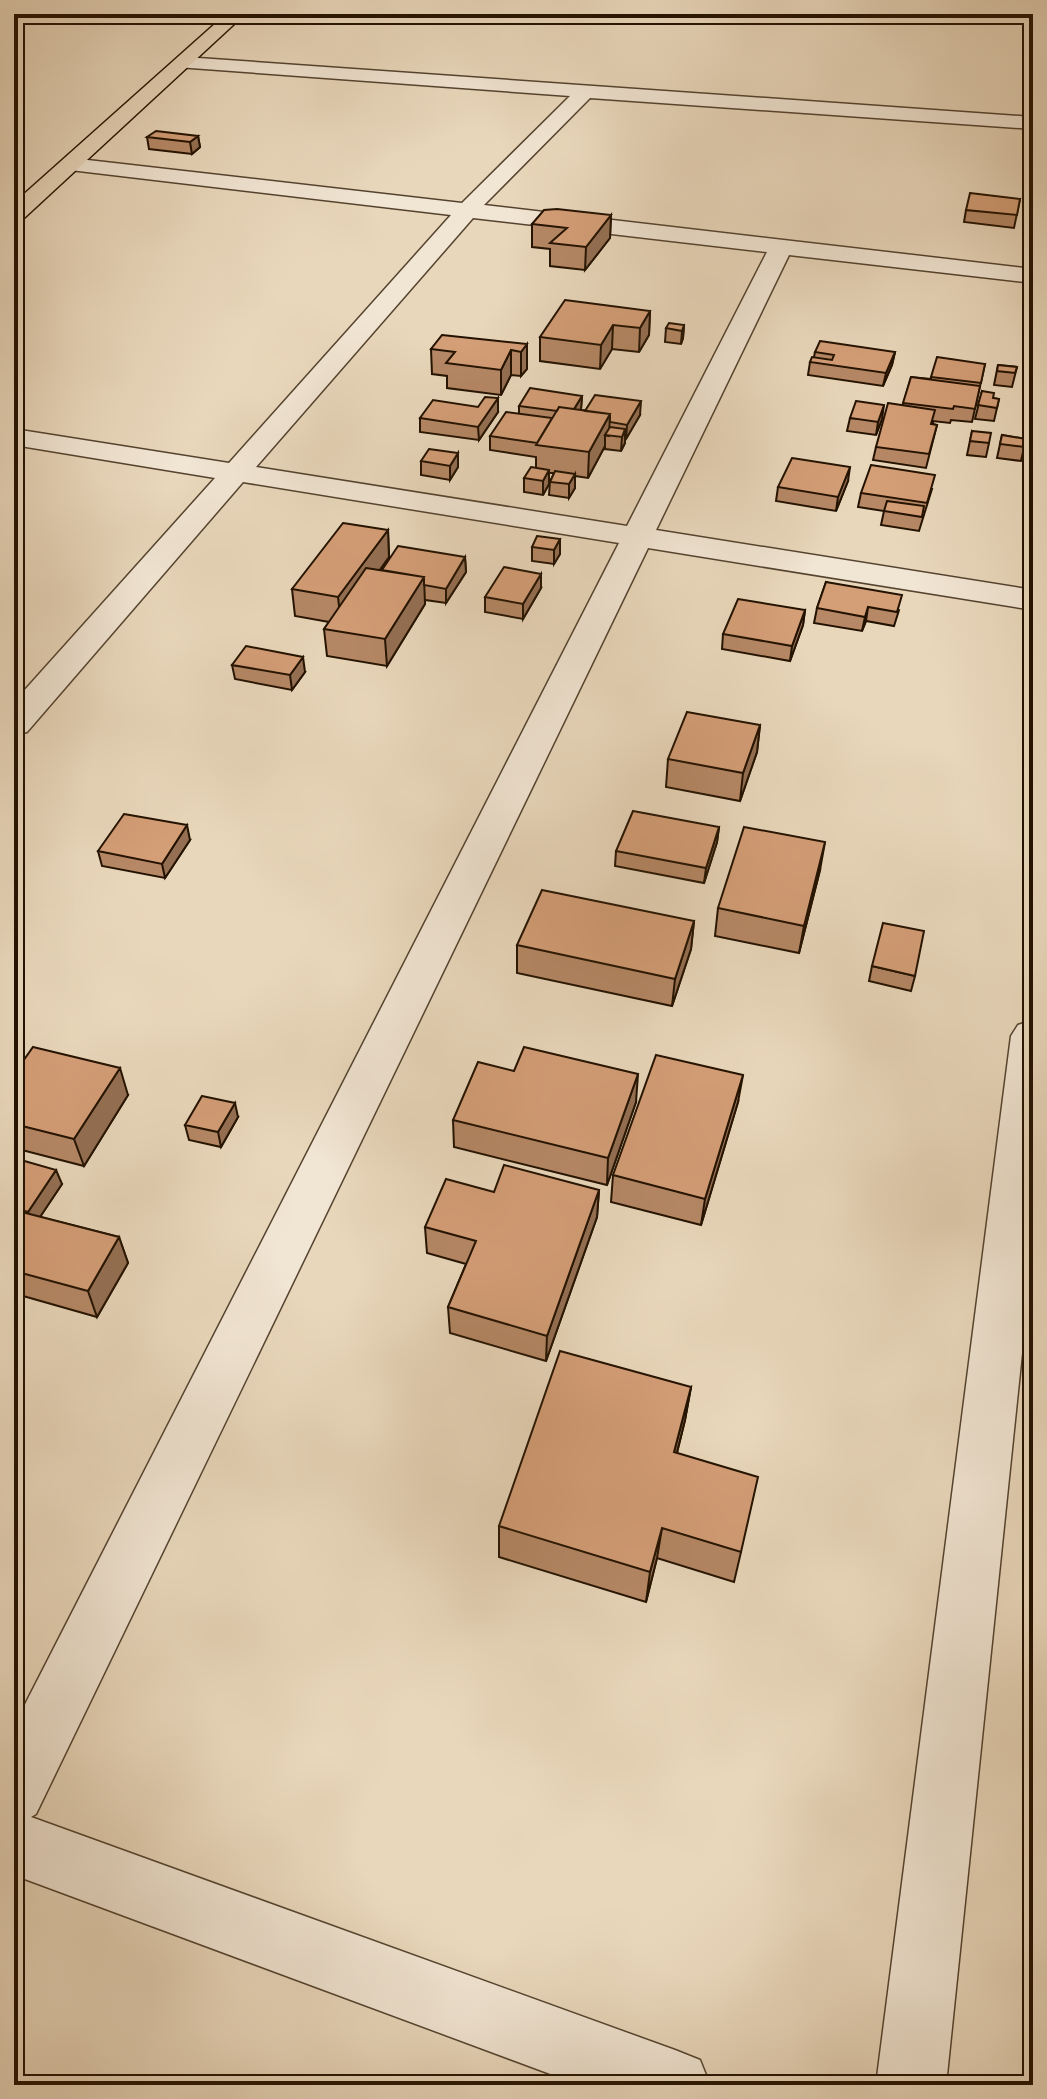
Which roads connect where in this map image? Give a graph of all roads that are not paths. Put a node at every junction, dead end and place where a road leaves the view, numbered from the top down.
1 (236, 14) edge
2 (184, 63) junction
3 (586, 91) junction
4 (1033, 123) edge
5 (70, 164) junction
6 (468, 209) junction
7 (14, 215) edge
8 (782, 246) junction
9 (1033, 276) edge
10 (14, 437) edge
11 (235, 473) junction
12 (637, 537) junction
13 (1033, 600) edge
14 (14, 724) edge
15 (1033, 1036) edge
16 (14, 1792) edge
17 (14, 1843) edge
18 (675, 2085) edge
19 (911, 2085) edge

1 - 2 highway
2 - 3 street
2 - 5 highway
3 - 4 street
3 - 6 street
5 - 6 street
5 - 7 highway
6 - 8 street
6 - 11 street
8 - 9 street
8 - 12 street
10 - 11 street
11 - 12 street
11 - 14 street
12 - 13 street
12 - 16 street
15 - 19 street
17 - 18 street

